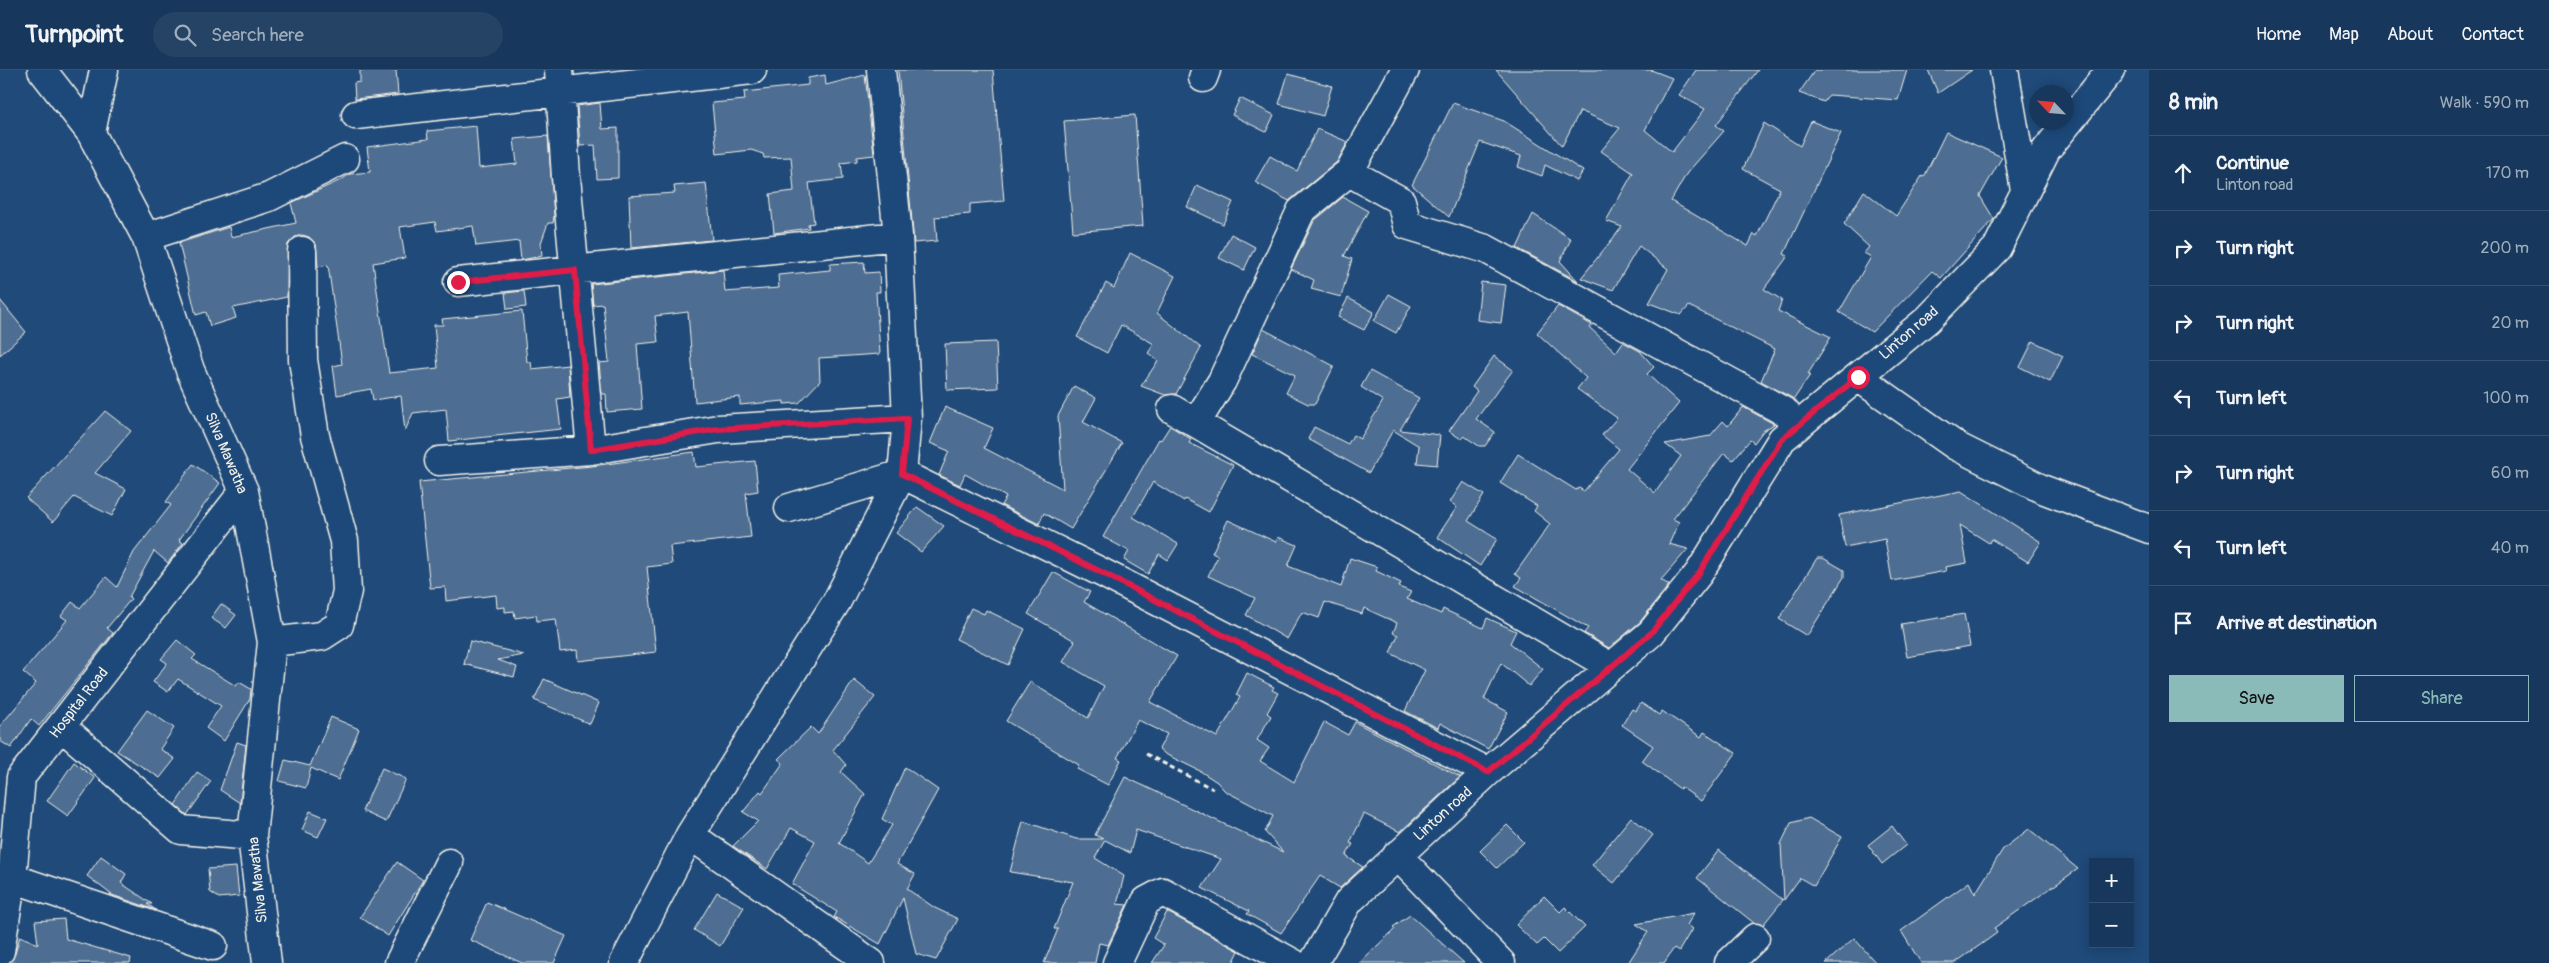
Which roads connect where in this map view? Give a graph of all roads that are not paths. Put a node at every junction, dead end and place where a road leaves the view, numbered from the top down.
1 (42, 70) edge
2 (104, 70) edge
3 (752, 70) edge
4 (881, 70) edge
5 (1405, 70) edge
6 (2004, 70) edge
7 (2111, 70) edge
8 (560, 80) edge
9 (356, 115) dead end
10 (92, 133) junction
11 (346, 159) dead end
12 (1349, 172) junction
13 (2025, 190) junction
14 (898, 236) junction
15 (146, 237) junction
16 (302, 251) dead end
17 (575, 270) junction
18 (458, 282) dead end
19 (1858, 377) junction
20 (1172, 409) dead end
21 (907, 418) junction
22 (1196, 423) junction
23 (1798, 427) junction
24 (591, 450) junction
25 (439, 461) dead end
26 (902, 474) junction
27 (244, 491) junction
28 (789, 508) dead end
29 (2149, 529) edge
30 (272, 642) junction
31 (1611, 668) junction
32 (61, 726) junction
33 (1488, 772) junction
34 (690, 834) junction
35 (252, 836) junction
36 (1397, 855) junction
37 (450, 863) dead end
38 (12, 878) junction
39 (1755, 938) dead end
40 (213, 946) dead end
41 (0, 951) edge
42 (267, 963) edge
43 (399, 963) edge
44 (624, 963) edge
45 (871, 963) edge
46 (1117, 963) edge
47 (1293, 963) edge
48 (1314, 963) edge
49 (1501, 963) edge
50 (1729, 963) edge

1 - 10 street, Silva Mawatha
2 - 10 street
3 - 8 street
4 - 14 street
5 - 12 street
6 - 13 street
7 - 13 street, Linton road
8 - 9 street
8 - 17 street
10 - 15 street, Silva Mawatha
11 - 15 street
12 - 22 street
12 - 23 street
13 - 19 street, Linton road
14 - 17 street
14 - 21 street
15 - 27 street, Silva Mawatha
16 - 30 street
17 - 18 street
17 - 24 street
19 - 23 street, Linton road
19 - 29 street
20 - 22 street
21 - 24 street
21 - 26 street
22 - 31 street
23 - 31 street, Linton road
24 - 25 street
26 - 28 street
26 - 33 street
26 - 34 street
27 - 30 street, Silva Mawatha
27 - 32 street, Hospital Road
30 - 35 street, Silva Mawatha
31 - 33 street, Linton road
32 - 35 street
32 - 38 street, Hospital Road
33 - 36 street, Linton road
34 - 44 street
34 - 45 street
35 - 42 street, Silva Mawatha
36 - 48 street, Linton road
36 - 49 street
37 - 43 street
38 - 40 street
38 - 41 street, Hospital Road
39 - 50 street
46 - 47 street

